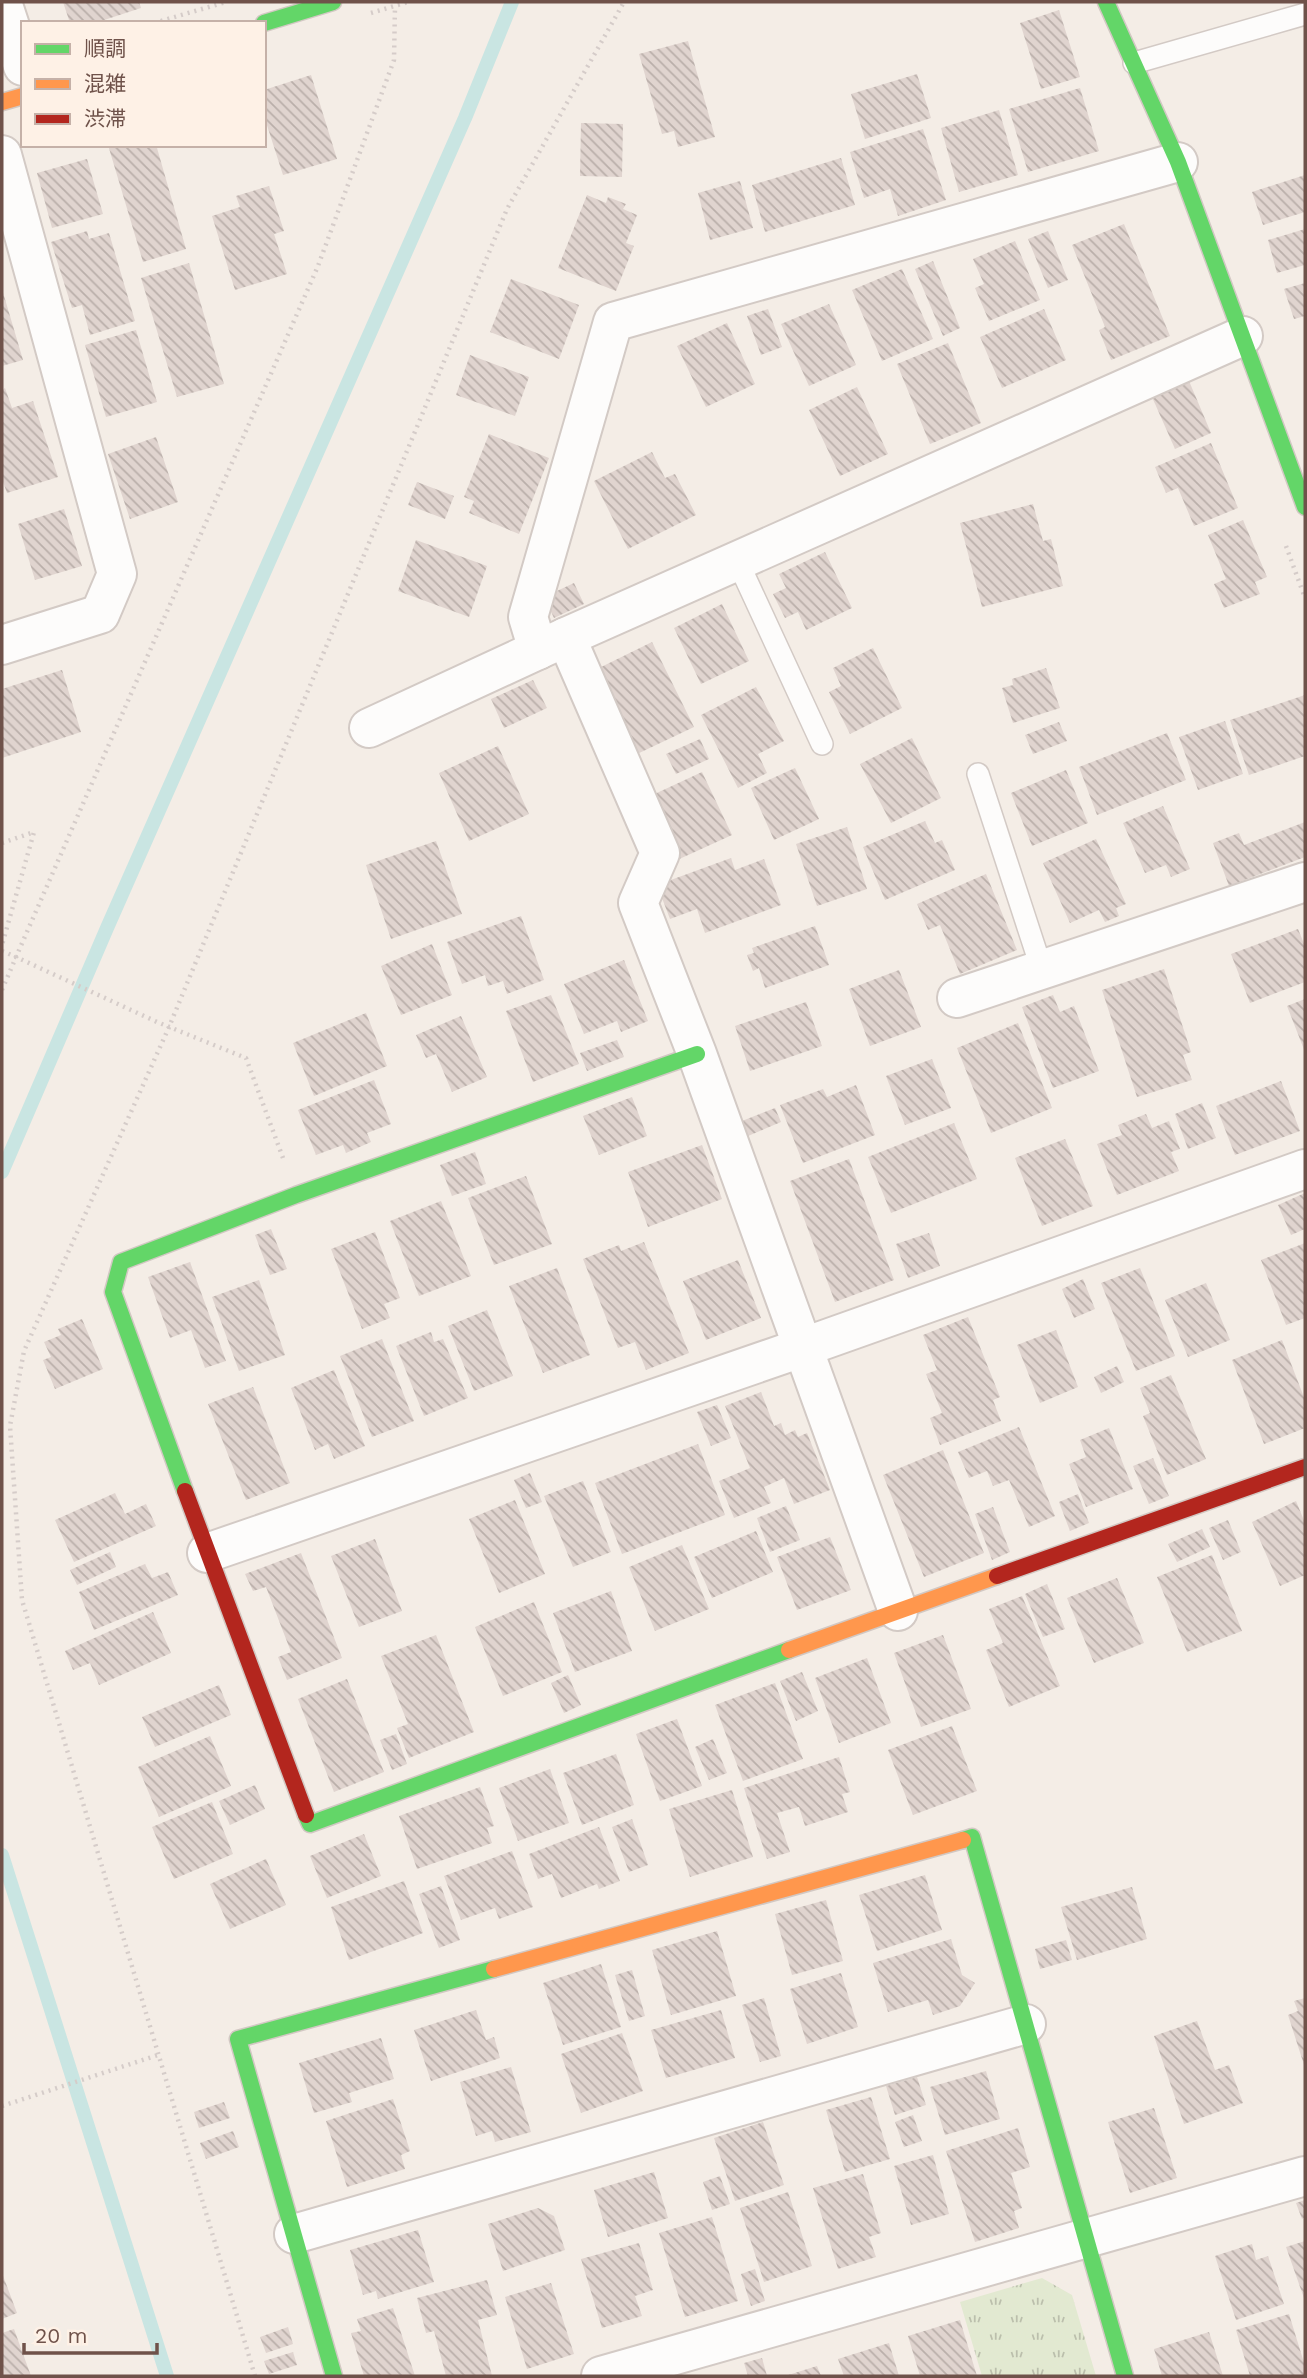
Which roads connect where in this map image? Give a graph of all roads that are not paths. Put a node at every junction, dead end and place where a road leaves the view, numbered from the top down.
1 (2, 2) edge
2 (1106, 2) edge
3 (319, 4) edge
4 (1305, 14) edge
5 (266, 22) edge
6 (21, 60) edge
7 (1134, 63) junction
8 (21, 97) edge
9 (2, 102) edge
10 (2, 155) edge
11 (1178, 162) junction
12 (1243, 336) junction
13 (1305, 507) edge
14 (737, 560) junction
15 (552, 643) junction
16 (2, 645) edge
17 (369, 728) dead end
18 (822, 744) dead end
19 (978, 774) dead end
20 (1305, 882) edge
21 (1042, 970) junction
22 (957, 998) dead end
23 (697, 1054) junction
24 (1305, 1169) edge
25 (804, 1347) junction
26 (1305, 1467) edge
27 (207, 1553) junction
28 (898, 1611) junction
29 (1026, 2024) junction
30 (1305, 2176) edge
31 (294, 2234) junction
32 (1086, 2237) junction
33 (334, 2376) edge
34 (601, 2376) edge
35 (1125, 2376) edge

1 - 6 street
2 - 7 street
3 - 5 street
4 - 7 lane
7 - 11 street
8 - 9 street
10 - 16 street
11 - 12 street
11 - 15 street
12 - 13 street
12 - 14 street
14 - 15 street
14 - 18 lane
15 - 17 street
15 - 23 street
19 - 21 lane
20 - 21 street
21 - 22 street
23 - 25 street
23 - 27 street
24 - 25 street
25 - 27 street
25 - 28 street
26 - 28 street
27 - 28 street
29 - 31 street
29 - 31 street
29 - 32 street
30 - 32 street
31 - 33 street
32 - 34 street
32 - 35 street

